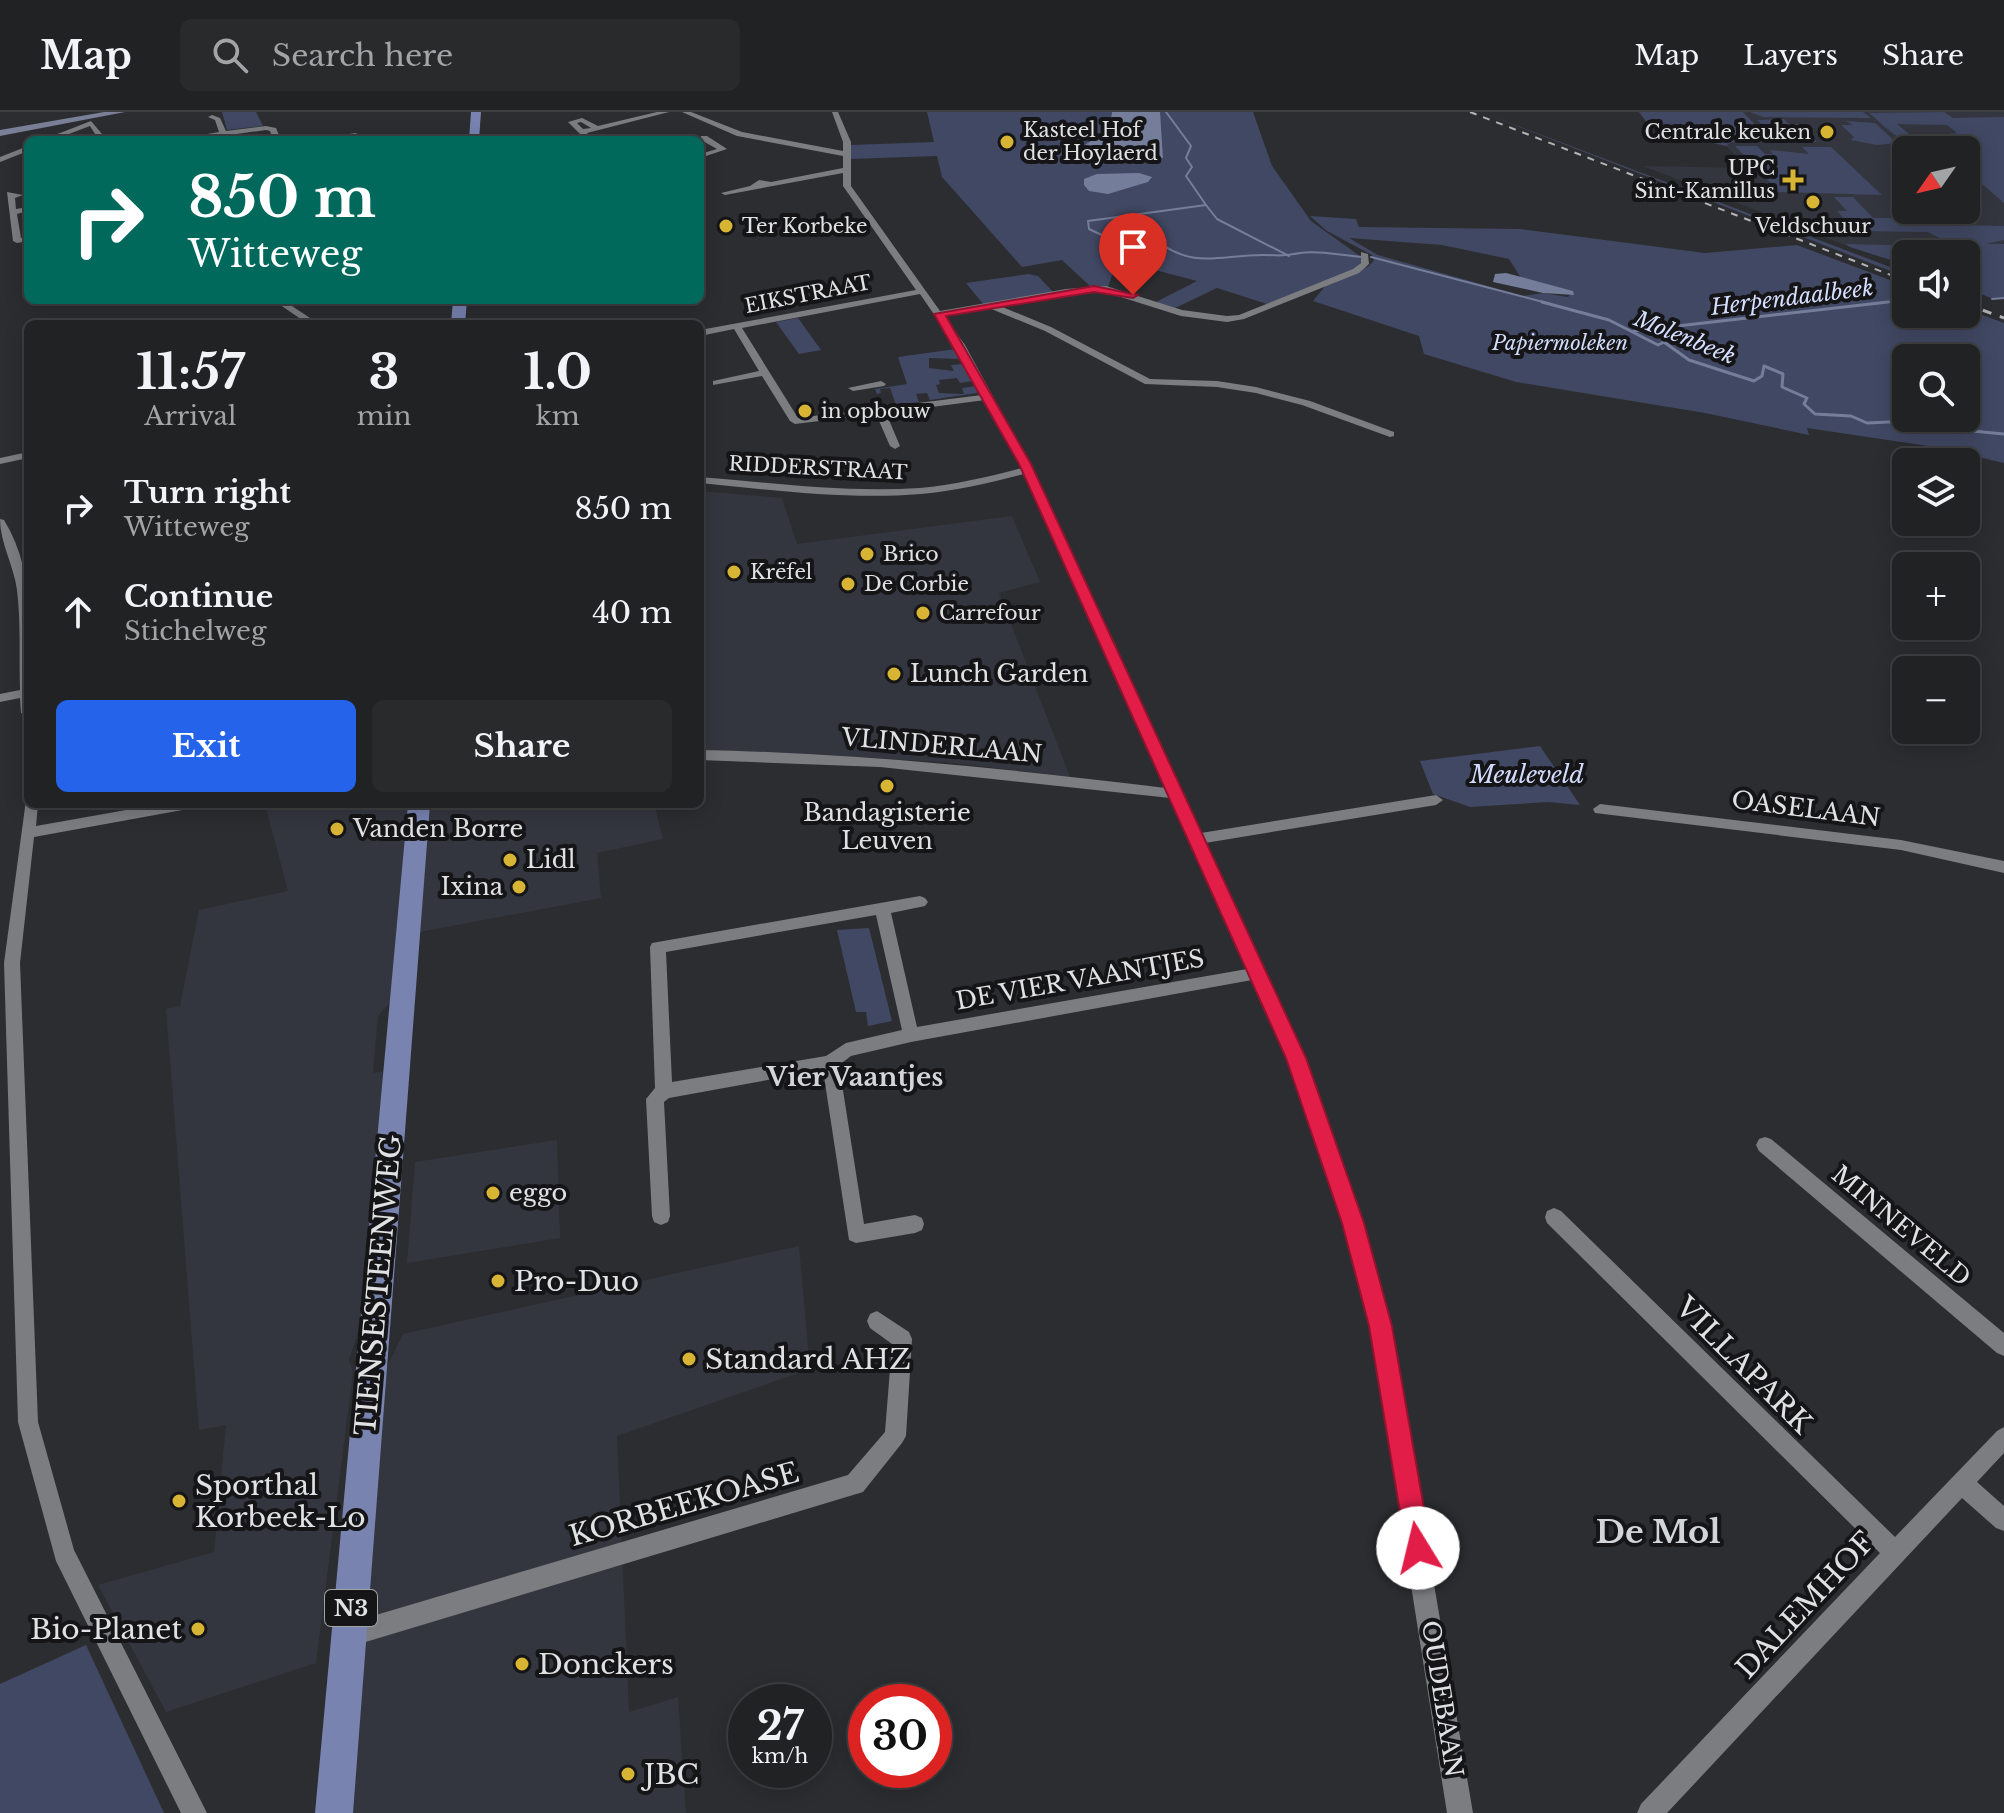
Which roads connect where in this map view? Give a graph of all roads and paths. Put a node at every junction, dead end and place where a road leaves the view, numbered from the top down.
1 (120, 112) edge
2 (476, 112) edge
3 (666, 112) edge
4 (685, 112) edge
5 (835, 112) edge
6 (95, 117) edge
7 (212, 117) dead end
8 (351, 120) dead end
9 (597, 128) junction
10 (727, 130) junction
11 (585, 131) junction
12 (0, 133) edge
13 (223, 133) junction
14 (55, 136) edge
15 (102, 136) edge
16 (203, 136) edge
17 (275, 136) edge
18 (355, 136) edge
19 (474, 136) edge
20 (588, 136) edge
21 (704, 138) joint
22 (24, 150) edge
23 (846, 154) junction
24 (704, 155) edge
25 (0, 160) edge
26 (845, 170) junction
27 (725, 193) dead end
28 (10, 197) dead end
29 (24, 210) edge
30 (13, 212) junction
31 (24, 240) edge
32 (1364, 254) dead end
33 (923, 291) junction
34 (283, 304) edge
35 (988, 305) junction
36 (939, 314) junction
37 (308, 320) edge
38 (736, 326) junction
39 (704, 332) edge
40 (765, 373) junction
41 (717, 384) dead end
42 (881, 384) dead end
43 (989, 397) junction
44 (878, 412) junction
45 (1390, 434) dead end
46 (895, 446) dead end
47 (24, 456) edge
48 (0, 461) edge
49 (1028, 470) junction
50 (704, 480) edge
51 (0, 522) edge
52 (24, 620) edge
53 (24, 693) edge
54 (0, 698) edge
55 (704, 755) edge
56 (1178, 794) junction
57 (1436, 800) dead end
58 (30, 808) edge
59 (166, 808) edge
60 (421, 808) edge
61 (1600, 809) dead end
62 (27, 833) junction
63 (1199, 839) junction
64 (2004, 867) edge
65 (920, 902) dead end
66 (882, 909) junction
67 (1258, 973) junction
68 (911, 1035) junction
69 (830, 1062) junction
70 (664, 1091) junction
71 (1765, 1145) dead end
72 (661, 1216) dead end
73 (1554, 1217) dead end
74 (915, 1224) dead end
75 (877, 1321) dead end
76 (2004, 1346) edge
77 (2004, 1438) edge
78 (1962, 1484) junction
79 (2004, 1520) edge
80 (1895, 1552) junction
81 (349, 1635) junction
82 (194, 1813) edge
83 (334, 1813) edge
84 (1460, 1813) edge
85 (1650, 1813) edge

1 - 6 street
2 - 19 main road
3 - 9 street
4 - 10 street
5 - 23 street, OUDEBAAN
6 - 12 street
6 - 14 street
6 - 15 street
7 - 13 street
8 - 18 street
9 - 11 street
9 - 11 street
10 - 21 street
10 - 23 street
11 - 20 street
13 - 16 street
13 - 17 street
21 - 24 street
22 - 25 street
23 - 26 street, OUDEBAAN
26 - 27 street
26 - 33 street, OUDEBAAN
28 - 30 street
29 - 30 street
30 - 31 street
32 - 35 street
33 - 36 street, OUDEBAAN
33 - 38 street, EIKSTRAAT
34 - 37 street
35 - 36 street
35 - 45 street
36 - 43 street, OUDEBAAN
38 - 39 street, EIKSTRAAT
38 - 40 street
40 - 41 street
40 - 44 street
42 - 44 street
43 - 44 street
43 - 49 street, OUDEBAAN
44 - 46 street
47 - 48 street
49 - 50 street, RIDDERSTRAAT
49 - 56 street, OUDEBAAN
51 - 52 street
53 - 54 street
55 - 56 street, VLINDERLAAN
56 - 63 street, OUDEBAAN
57 - 63 street
58 - 62 street
59 - 62 street
60 - 81 main road, TIENSESTEENWEG / N3
61 - 64 street, OASELAAN
62 - 82 street
63 - 67 street, OUDEBAAN
65 - 66 street
66 - 68 street
66 - 70 street
67 - 68 street, DE VIER VAANTJES
67 - 84 street, OUDEBAAN
68 - 69 street, DE VIER VAANTJES
69 - 70 street, DE VIER VAANTJES
69 - 74 street
70 - 72 street
71 - 76 street, MINNEVELD
73 - 80 street, VILLAPARK
75 - 81 street, KORBEEKOASE
77 - 78 street, DALEMHOF
78 - 79 street
78 - 80 street, DALEMHOF
80 - 85 street, DALEMHOF
81 - 83 main road, TIENSESTEENWEG / N3

